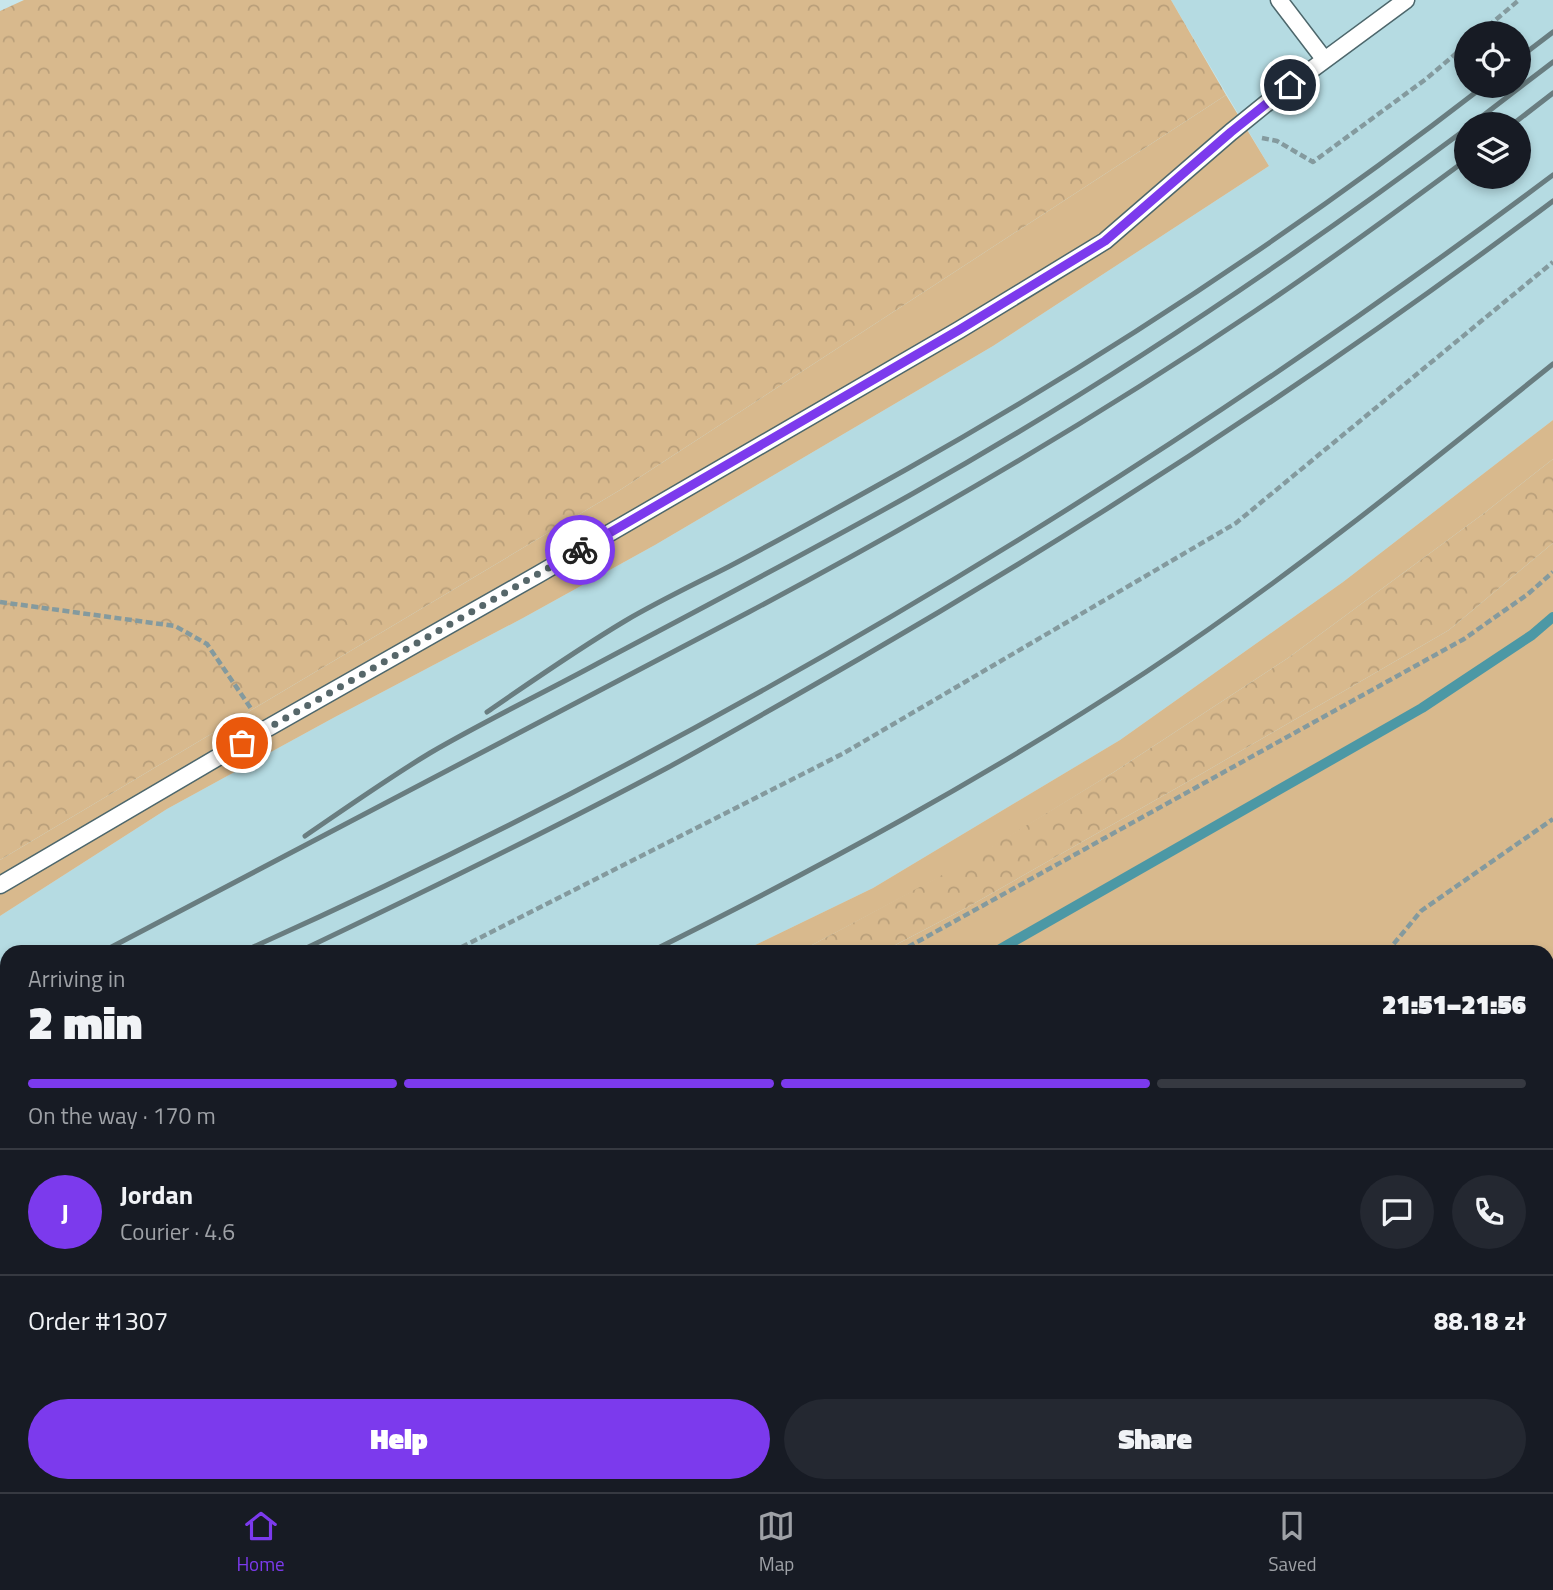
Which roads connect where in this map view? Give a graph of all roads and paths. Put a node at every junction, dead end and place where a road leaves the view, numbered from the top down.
1 (1279, 0) edge
2 (1406, 0) edge
3 (1519, 0) edge
4 (1494, 21) edge
5 (1454, 55) edge
6 (1324, 59) junction
7 (1231, 132) junction
8 (1553, 262) edge
9 (1553, 572) edge
10 (0, 602) edge
11 (266, 729) junction
12 (1553, 819) edge
13 (0, 885) edge
14 (466, 945) edge
15 (912, 945) edge
16 (1393, 945) edge

1 - 6 lane
2 - 6 lane
3 - 4 path
5 - 7 path
6 - 7 lane
7 - 11 lane
8 - 14 path
9 - 15 path
10 - 11 path
11 - 13 lane
12 - 16 path

